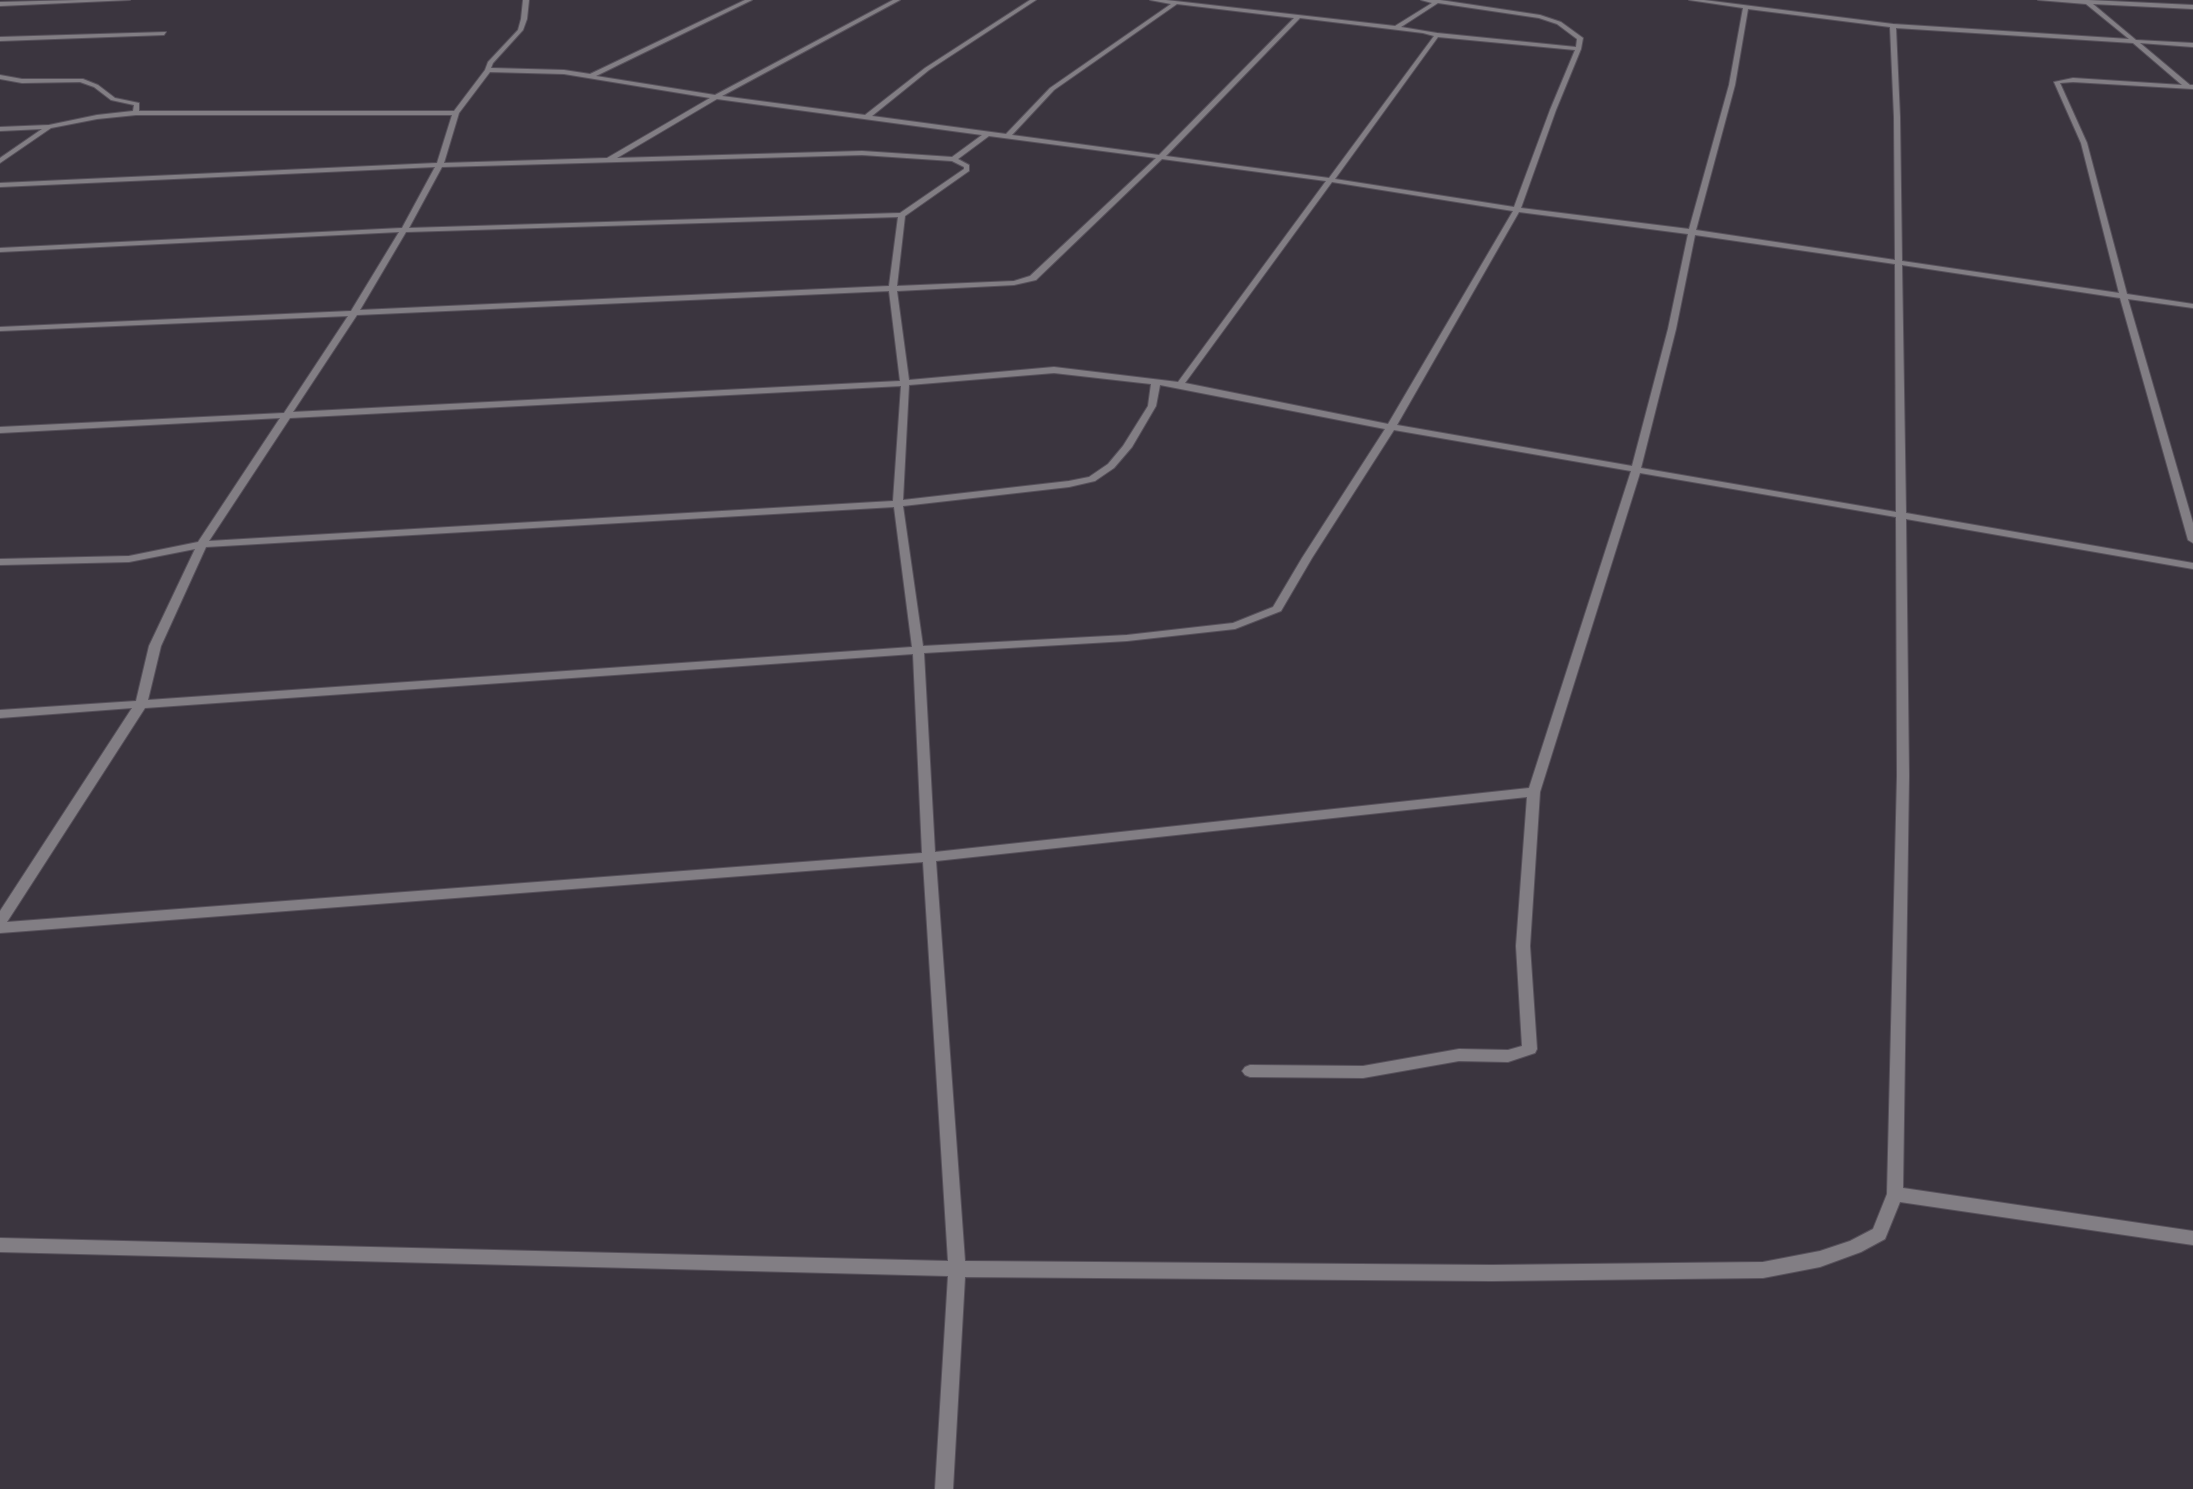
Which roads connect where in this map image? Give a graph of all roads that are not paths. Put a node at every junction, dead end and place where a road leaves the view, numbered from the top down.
1 (128, 0) edge
2 (526, 0) edge
3 (749, 0) edge
4 (897, 0) edge
5 (1033, 0) edge
6 (1153, 0) edge
7 (1424, 0) edge
8 (1692, 0) edge
9 (2042, 0) edge
10 (1437, 1) edge
11 (2086, 1) edge
12 (1175, 3) junction
13 (0, 4) edge
14 (1746, 7) junction
15 (2193, 8) edge
16 (1299, 16) junction
17 (1893, 26) junction
18 (1394, 28) junction
19 (164, 33) dead end
20 (1437, 35) junction
21 (0, 39) edge
22 (2134, 43) junction
23 (2193, 45) edge
24 (1578, 49) junction
25 (488, 70) junction
26 (591, 76) junction
27 (0, 77) edge
28 (2191, 88) edge
29 (716, 97) junction
30 (136, 114) junction
31 (456, 114) junction
32 (867, 117) junction
33 (49, 127) junction
34 (0, 129) edge
35 (987, 134) junction
36 (1008, 136) junction
37 (1160, 158) junction
38 (953, 159) junction
39 (0, 161) edge
40 (608, 161) junction
41 (440, 165) junction
42 (1331, 180) junction
43 (0, 185) edge
44 (1518, 210) junction
45 (902, 215) junction
46 (404, 231) junction
47 (1692, 232) junction
48 (0, 250) edge
49 (1898, 263) junction
50 (893, 289) junction
51 (2122, 295) junction
52 (2193, 306) edge
53 (354, 313) junction
54 (0, 329) edge
55 (905, 383) junction
56 (1156, 383) junction
57 (1180, 385) junction
58 (288, 415) junction
59 (1391, 427) junction
60 (0, 430) edge
61 (1636, 470) junction
62 (898, 504) junction
63 (1899, 515) junction
64 (2193, 540) edge
65 (202, 544) junction
66 (0, 562) edge
67 (2193, 566) edge
68 (918, 650) junction
69 (141, 705) junction
70 (0, 714) edge
71 (1534, 792) junction
72 (929, 857) junction
73 (0, 922) edge
74 (0, 928) edge
75 (1251, 1071) dead end
76 (1895, 1194) junction
77 (2193, 1238) edge
78 (0, 1245) edge
79 (957, 1269) junction
80 (944, 1489) edge

1 - 13 street
2 - 25 street
3 - 26 street
4 - 29 street
5 - 32 street
6 - 12 street
7 - 10 street
8 - 14 street
9 - 11 street
10 - 18 street
10 - 24 street
11 - 15 street
11 - 22 street
12 - 16 street
12 - 36 street
14 - 17 street
14 - 47 street
16 - 18 street
16 - 37 street
17 - 22 street
17 - 49 street
18 - 20 street
19 - 21 street
20 - 24 street
20 - 42 street
22 - 23 street
22 - 28 street
24 - 44 street
25 - 26 street
25 - 31 street
26 - 29 street
27 - 30 street
28 - 51 street
29 - 32 street
29 - 40 street
30 - 31 street
30 - 33 street
31 - 41 street
32 - 35 street
33 - 34 street
33 - 39 street
35 - 36 street
35 - 38 street
36 - 37 street
37 - 42 street
37 - 50 street
38 - 40 street
38 - 45 street
40 - 41 street
41 - 43 street
41 - 46 street
42 - 44 street
42 - 57 street
44 - 47 street
44 - 59 street
45 - 46 street
45 - 50 street
46 - 48 street
46 - 53 street
47 - 49 street
47 - 61 street
49 - 51 street
49 - 63 street
50 - 53 street
50 - 55 street
51 - 52 street
51 - 64 street
53 - 54 street
53 - 58 street
55 - 56 street
55 - 58 street
55 - 62 street
56 - 57 street
56 - 62 street
57 - 59 street
58 - 60 street
58 - 65 street
59 - 61 street
59 - 68 street
61 - 63 street
61 - 71 street
62 - 65 street
62 - 68 street
63 - 67 street
63 - 76 street
65 - 66 street
65 - 69 street
68 - 69 street
68 - 72 street
69 - 70 street
69 - 73 street
71 - 72 street
71 - 75 street
72 - 74 street
72 - 79 street
76 - 77 street
76 - 79 street
78 - 79 street
79 - 80 street

